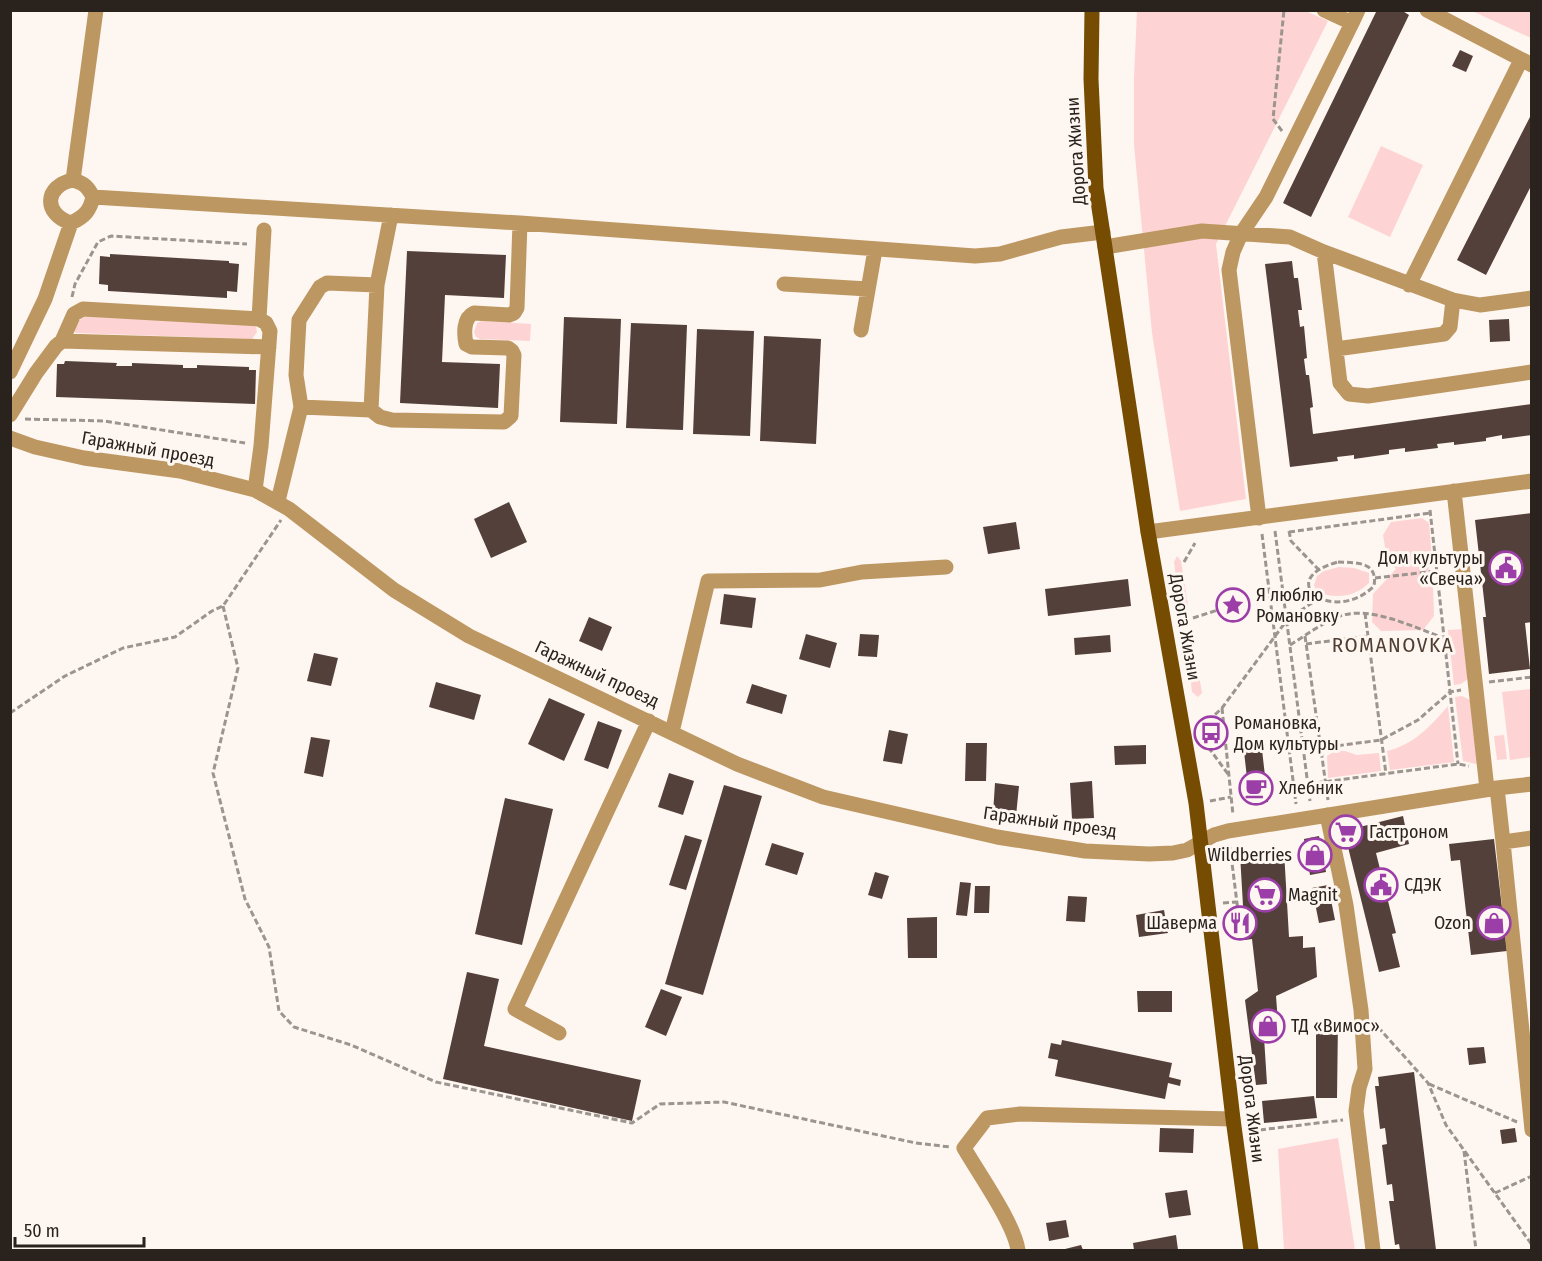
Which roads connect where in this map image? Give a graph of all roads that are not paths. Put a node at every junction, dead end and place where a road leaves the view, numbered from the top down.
1 (96, 10) edge
2 (1092, 10) edge
3 (1324, 10) edge
4 (1427, 10) edge
5 (1355, 17) edge
6 (1526, 63) edge
7 (73, 180) junction
8 (93, 197) junction
9 (391, 215) junction
10 (71, 223) junction
11 (520, 223) junction
12 (1241, 234) junction
13 (263, 237) road end
14 (1104, 240) junction
15 (875, 250) junction
16 (1324, 252) junction
17 (784, 284) dead end
18 (376, 285) junction
19 (1409, 285) junction
20 (868, 289) junction
21 (1532, 298) edge
22 (1453, 300) junction
23 (259, 319) junction
24 (861, 330) dead end
25 (62, 341) junction
26 (269, 347) junction
27 (1336, 349) junction
28 (10, 372) edge
29 (1532, 372) edge
30 (301, 407) junction
31 (371, 410) junction
32 (11, 415) edge
33 (10, 438) edge
34 (1532, 481) edge
35 (255, 490) junction
36 (1454, 491) junction
37 (284, 505) junction
38 (1273, 516) junction
39 (1148, 532) junction
40 (946, 567) dead end
41 (650, 721) junction
42 (672, 732) junction
43 (1532, 784) edge
44 (1492, 789) junction
45 (1317, 817) junction
46 (1532, 838) edge
47 (1503, 842) junction
48 (1200, 843) junction
49 (559, 1033) dead end
50 (1234, 1126) junction
51 (1531, 1129) edge
52 (1018, 1251) edge
53 (1251, 1251) edge
54 (1373, 1251) edge

1 - 7 street
2 - 14 main road, Дорога Жизни
3 - 5 street
4 - 6 street
5 - 12 street
6 - 19 street
7 - 8 street
7 - 10 street
8 - 9 street
8 - 10 street
9 - 11 street
9 - 18 street
10 - 28 street
11 - 15 street
11 - 31 street
12 - 14 street
12 - 16 street
12 - 38 street
13 - 23 street
14 - 15 street
14 - 39 main road, Дорога Жизни
15 - 20 street
16 - 19 street
16 - 27 street
17 - 20 street
18 - 30 street
18 - 31 street
19 - 22 street
20 - 24 street
21 - 22 street
22 - 27 street
23 - 25 street
23 - 26 street
25 - 26 street
25 - 32 street
26 - 35 street
27 - 29 street
30 - 31 street
30 - 37 street
33 - 35 street, Гаражный проезд
34 - 36 street
35 - 37 street, Гаражный проезд
36 - 38 street
36 - 44 street
37 - 41 street, Гаражный проезд
38 - 39 street
39 - 48 main road, Дорога Жизни
40 - 42 street
41 - 42 street, Гаражный проезд
41 - 49 street
42 - 48 street, Гаражный проезд
43 - 44 street, Гаражный проезд
44 - 45 street, Гаражный проезд
44 - 47 street
45 - 48 street, Гаражный проезд
45 - 54 street
46 - 47 street
47 - 51 street
48 - 50 main road, Дорога Жизни
50 - 52 street
50 - 53 main road, Дорога Жизни

